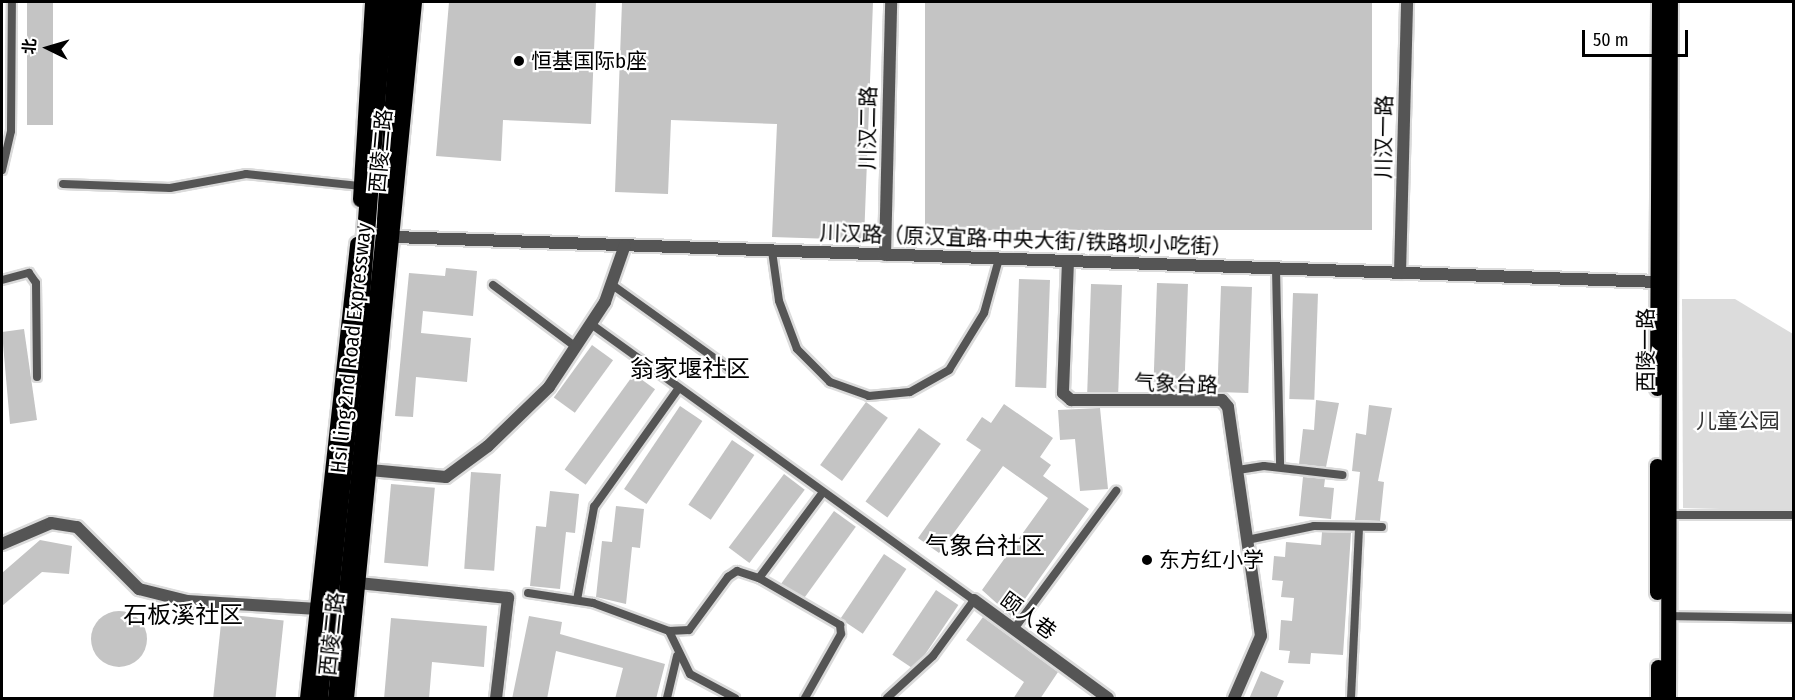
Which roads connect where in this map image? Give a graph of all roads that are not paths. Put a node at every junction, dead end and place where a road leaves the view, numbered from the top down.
1 (12, 2) edge
2 (372, 2) edge
3 (384, 2) edge
4 (401, 2) edge
5 (414, 2) edge
6 (891, 2) edge
7 (1407, 2) edge
8 (1659, 2) edge
9 (1670, 2) edge
10 (2, 170) edge
11 (63, 184) dead end
12 (361, 186) junction
13 (395, 237) junction
14 (625, 245) junction
15 (772, 250) junction
16 (885, 255) junction
17 (999, 259) junction
18 (1068, 261) junction
19 (1276, 269) junction
20 (1400, 273) junction
21 (2, 280) edge
22 (1657, 282) junction
23 (611, 284) junction
24 (493, 285) dead end
25 (591, 324) junction
26 (576, 347) junction
27 (732, 370) dead end
28 (37, 377) dead end
29 (679, 388) junction
30 (1280, 467) junction
31 (370, 470) junction
32 (1238, 470) junction
33 (1342, 475) dead end
34 (1116, 491) dead end
35 (824, 492) junction
36 (1668, 515) junction
37 (1794, 515) edge
38 (1359, 527) junction
39 (1382, 527) dead end
40 (1247, 540) junction
41 (2, 544) edge
42 (759, 578) junction
43 (358, 583) junction
44 (528, 593) dead end
45 (577, 600) junction
46 (974, 600) junction
47 (318, 609) junction
48 (1668, 616) junction
49 (1794, 618) edge
50 (1014, 629) junction
51 (669, 631) junction
52 (677, 656) junction
53 (307, 699) edge
54 (319, 699) edge
55 (337, 699) edge
56 (346, 699) edge
57 (496, 699) edge
58 (667, 699) edge
59 (735, 699) edge
60 (805, 699) edge
61 (886, 699) edge
62 (1108, 699) edge
63 (1234, 699) edge
64 (1351, 699) edge
65 (1658, 699) edge
66 (1668, 699) edge

1 - 10 lane
2 - 12 main road, 西陵二路
3 - 54 highway, Hsi ling 2nd Road Expressway
4 - 55 highway, Hsi ling 2nd Road Expressway
5 - 13 main road, 西陵二路
6 - 16 street, 川汉二路
7 - 20 street, 川汉一路
8 - 22 main road, 西陵一路
9 - 36 main road, 西陵一路
11 - 12 lane
12 - 47 main road, 西陵二路
13 - 14 street, 川汉路（原汉宜路·中央大街/铁路坝小吃街）
13 - 31 main road, 西陵二路
14 - 15 street, 川汉路（原汉宜路·中央大街/铁路坝小吃街）
14 - 23 street
15 - 16 street, 川汉路（原汉宜路·中央大街/铁路坝小吃街）
15 - 17 lane
16 - 17 street, 川汉路（原汉宜路·中央大街/铁路坝小吃街）
17 - 18 street, 川汉路（原汉宜路·中央大街/铁路坝小吃街）
18 - 19 street, 川汉路（原汉宜路·中央大街/铁路坝小吃街）
18 - 32 street, 气象台路
19 - 20 street, 川汉路（原汉宜路·中央大街/铁路坝小吃街）
19 - 30 lane
20 - 22 street, 川汉路（原汉宜路·中央大街/铁路坝小吃街）
21 - 28 lane
22 - 65 main road, 西陵一路
23 - 25 street
23 - 27 lane
24 - 26 lane
25 - 26 street
25 - 29 lane
26 - 31 street
29 - 35 lane
29 - 45 lane
30 - 32 lane
30 - 33 lane
31 - 43 main road, 西陵二路
32 - 40 street, 气象台路
34 - 50 lane
35 - 42 lane
35 - 46 lane
36 - 37 lane
36 - 48 main road, 西陵一路
38 - 39 lane
38 - 40 lane
38 - 64 lane
40 - 63 street, 气象台路
41 - 47 street
42 - 51 lane
42 - 60 lane
43 - 56 main road, 西陵二路
43 - 57 street
44 - 45 lane
45 - 51 lane
46 - 50 street, 颐人巷
46 - 61 lane, 颐人巷
47 - 53 main road, 西陵二路
48 - 49 lane
48 - 66 main road, 西陵一路
50 - 62 street, 颐人巷
51 - 52 lane
52 - 58 lane
52 - 59 lane

